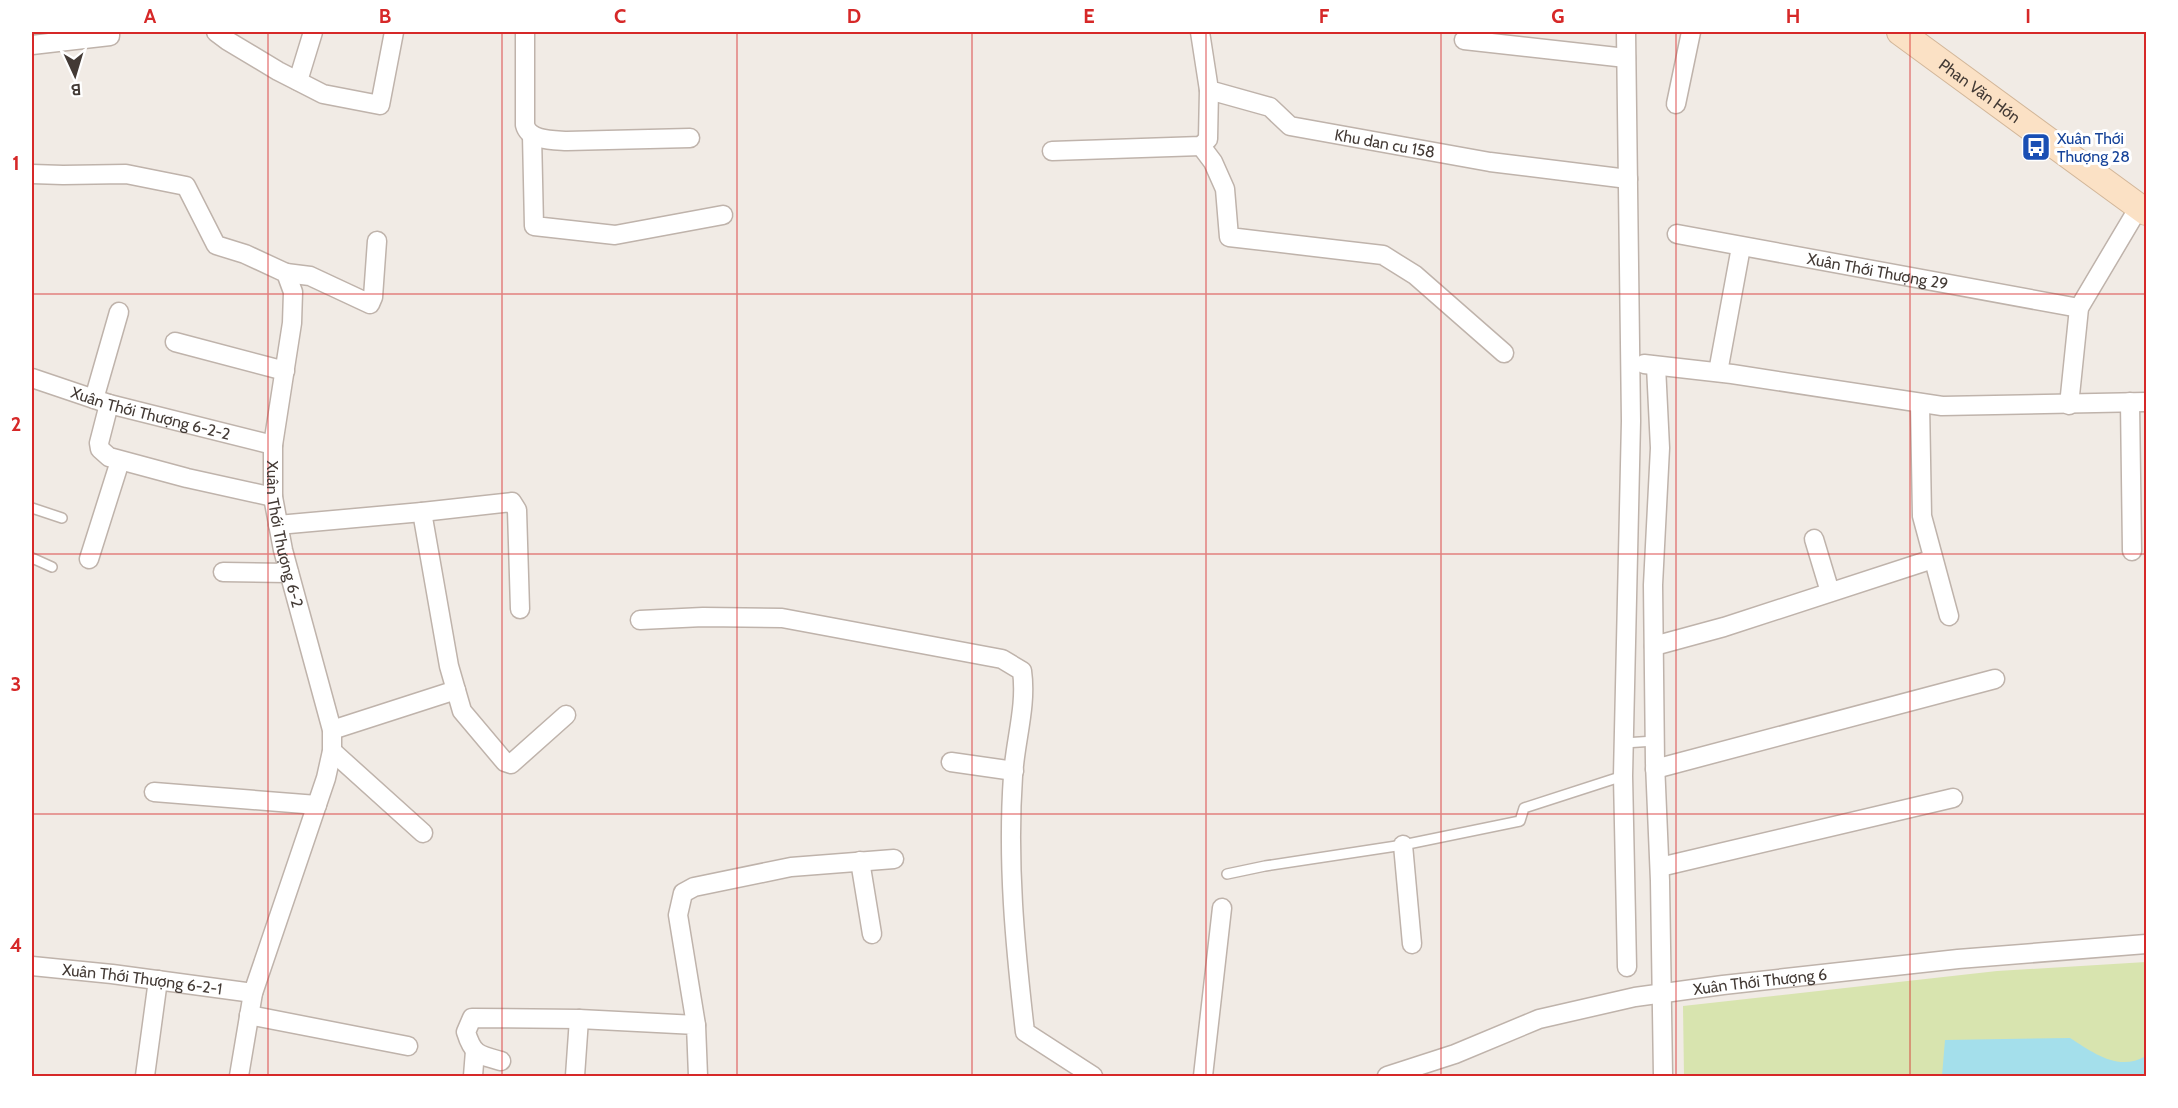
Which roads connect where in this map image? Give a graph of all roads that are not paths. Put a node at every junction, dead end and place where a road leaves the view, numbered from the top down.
1 (110, 32) edge
2 (216, 32) edge
3 (312, 32) edge
4 (394, 32) edge
5 (525, 32) edge
6 (1200, 32) edge
7 (1626, 32) edge
8 (1691, 32) edge
9 (1900, 32) edge
10 (1464, 40) dead end
11 (32, 45) edge
12 (1626, 58) junction
13 (298, 81) junction
14 (1209, 90) junction
15 (1676, 104) dead end
16 (532, 135) junction
17 (690, 138) dead end
18 (1201, 146) junction
19 (1052, 151) dead end
20 (32, 174) edge
21 (1628, 179) junction
22 (2143, 209) edge
23 (723, 215) dead end
24 (1677, 234) dead end
25 (377, 241) dead end
26 (1741, 247) junction
27 (286, 273) junction
28 (2079, 308) junction
29 (119, 312) dead end
30 (175, 342) dead end
31 (1504, 353) dead end
32 (1631, 363) junction
33 (1656, 366) junction
34 (285, 371) junction
35 (1718, 372) junction
36 (32, 378) edge
37 (101, 402) junction
38 (2138, 402) edge
39 (1920, 403) junction
40 (2069, 405) junction
41 (273, 446) junction
42 (120, 461) junction
43 (273, 497) junction
44 (32, 508) edge
45 (422, 512) junction
46 (62, 518) dead end
47 (278, 525) junction
48 (1814, 539) dead end
49 (2132, 551) dead end
50 (32, 558) edge
51 (88, 559) dead end
52 (1933, 559) junction
53 (52, 567) dead end
54 (223, 572) dead end
55 (289, 573) junction
56 (1830, 592) junction
57 (520, 609) dead end
58 (1949, 616) dead end
59 (639, 620) dead end
60 (1654, 646) junction
61 (1995, 679) dead end
62 (456, 690) junction
63 (566, 715) dead end
64 (332, 730) junction
65 (1654, 741) junction
66 (1624, 743) junction
67 (332, 751) junction
68 (951, 762) dead end
69 (1655, 769) junction
70 (1014, 771) junction
71 (1623, 776) junction
72 (153, 792) dead end
73 (1953, 798) dead end
74 (317, 805) junction
75 (423, 833) dead end
76 (1403, 845) junction
77 (894, 859) dead end
78 (860, 861) junction
79 (1660, 867) junction
80 (1227, 874) dead end
81 (1222, 908) dead end
82 (872, 934) dead end
83 (1412, 944) dead end
84 (2146, 944) edge
85 (32, 966) edge
86 (1627, 967) dead end
87 (158, 980) junction
88 (253, 993) junction
89 (1661, 995) junction
90 (249, 1016) junction
91 (579, 1019) junction
92 (696, 1025) junction
93 (408, 1046) dead end
94 (475, 1052) junction
95 (501, 1061) dead end
96 (1390, 1076) edge
97 (145, 1077) edge
98 (239, 1077) edge
99 (473, 1077) edge
100 (575, 1077) edge
101 (698, 1077) edge
102 (1093, 1077) edge
103 (1203, 1077) edge
104 (1663, 1077) edge

1 - 11 street
2 - 13 street
3 - 13 street
4 - 13 street
5 - 16 street
6 - 14 street
7 - 12 street
8 - 15 street
9 - 22 main road, Phan Văn Hớn
10 - 12 street
12 - 21 street
14 - 18 street
14 - 21 street, Khu dan cu 158
16 - 17 street
16 - 23 street
18 - 19 street
18 - 31 street
20 - 27 street
21 - 32 street
22 - 28 street
24 - 26 street, Xuân Thới Thượng 29
25 - 27 street
26 - 28 street, Xuân Thới Thượng 29
26 - 35 street
27 - 34 street, Xuân Thới Thượng 6-2
28 - 40 street
29 - 37 street
30 - 34 street
32 - 33 street
32 - 66 street
33 - 35 street
33 - 60 street
34 - 41 street, Xuân Thới Thượng 6-2
35 - 39 street
36 - 37 street, Xuân Thới Thượng 6-2-2
37 - 41 street, Xuân Thới Thượng 6-2-2
37 - 42 street
38 - 40 street
38 - 49 street
39 - 40 street
39 - 52 street
41 - 43 street, Xuân Thới Thượng 6-2
42 - 43 street
42 - 51 street
43 - 47 street, Xuân Thới Thượng 6-2
44 - 46 lane
45 - 47 street
45 - 57 street
45 - 62 street
47 - 55 street, Xuân Thới Thượng 6-2
48 - 56 street
50 - 53 lane
52 - 56 street
52 - 58 street
54 - 55 street
55 - 64 street, Xuân Thới Thượng 6-2
56 - 60 street
59 - 70 street
60 - 65 street
61 - 69 street
62 - 63 street
62 - 64 street
64 - 67 street, Xuân Thới Thượng 6-2
65 - 66 lane
65 - 69 street
66 - 71 street
67 - 74 street, Xuân Thới Thượng 6-2
67 - 75 street
68 - 70 street
69 - 79 street
70 - 102 street
71 - 76 lane
71 - 86 street
72 - 74 street
73 - 79 street
74 - 88 street, Xuân Thới Thượng 6-2
76 - 80 lane
76 - 83 street
77 - 78 street
78 - 82 street
78 - 92 street
79 - 89 street
81 - 103 street
84 - 89 street, Xuân Thới Thượng 6
85 - 87 street, Xuân Thới Thượng 6-2-1
87 - 88 street, Xuân Thới Thượng 6-2-1
87 - 97 street
88 - 90 street, Xuân Thới Thượng 6-2
89 - 96 street, Xuân Thới Thượng 6
89 - 104 street
90 - 93 street
90 - 98 street, Xuân Thới Thượng 6-2
91 - 92 street
91 - 94 street
91 - 100 street
92 - 101 street
94 - 95 street
94 - 99 street

